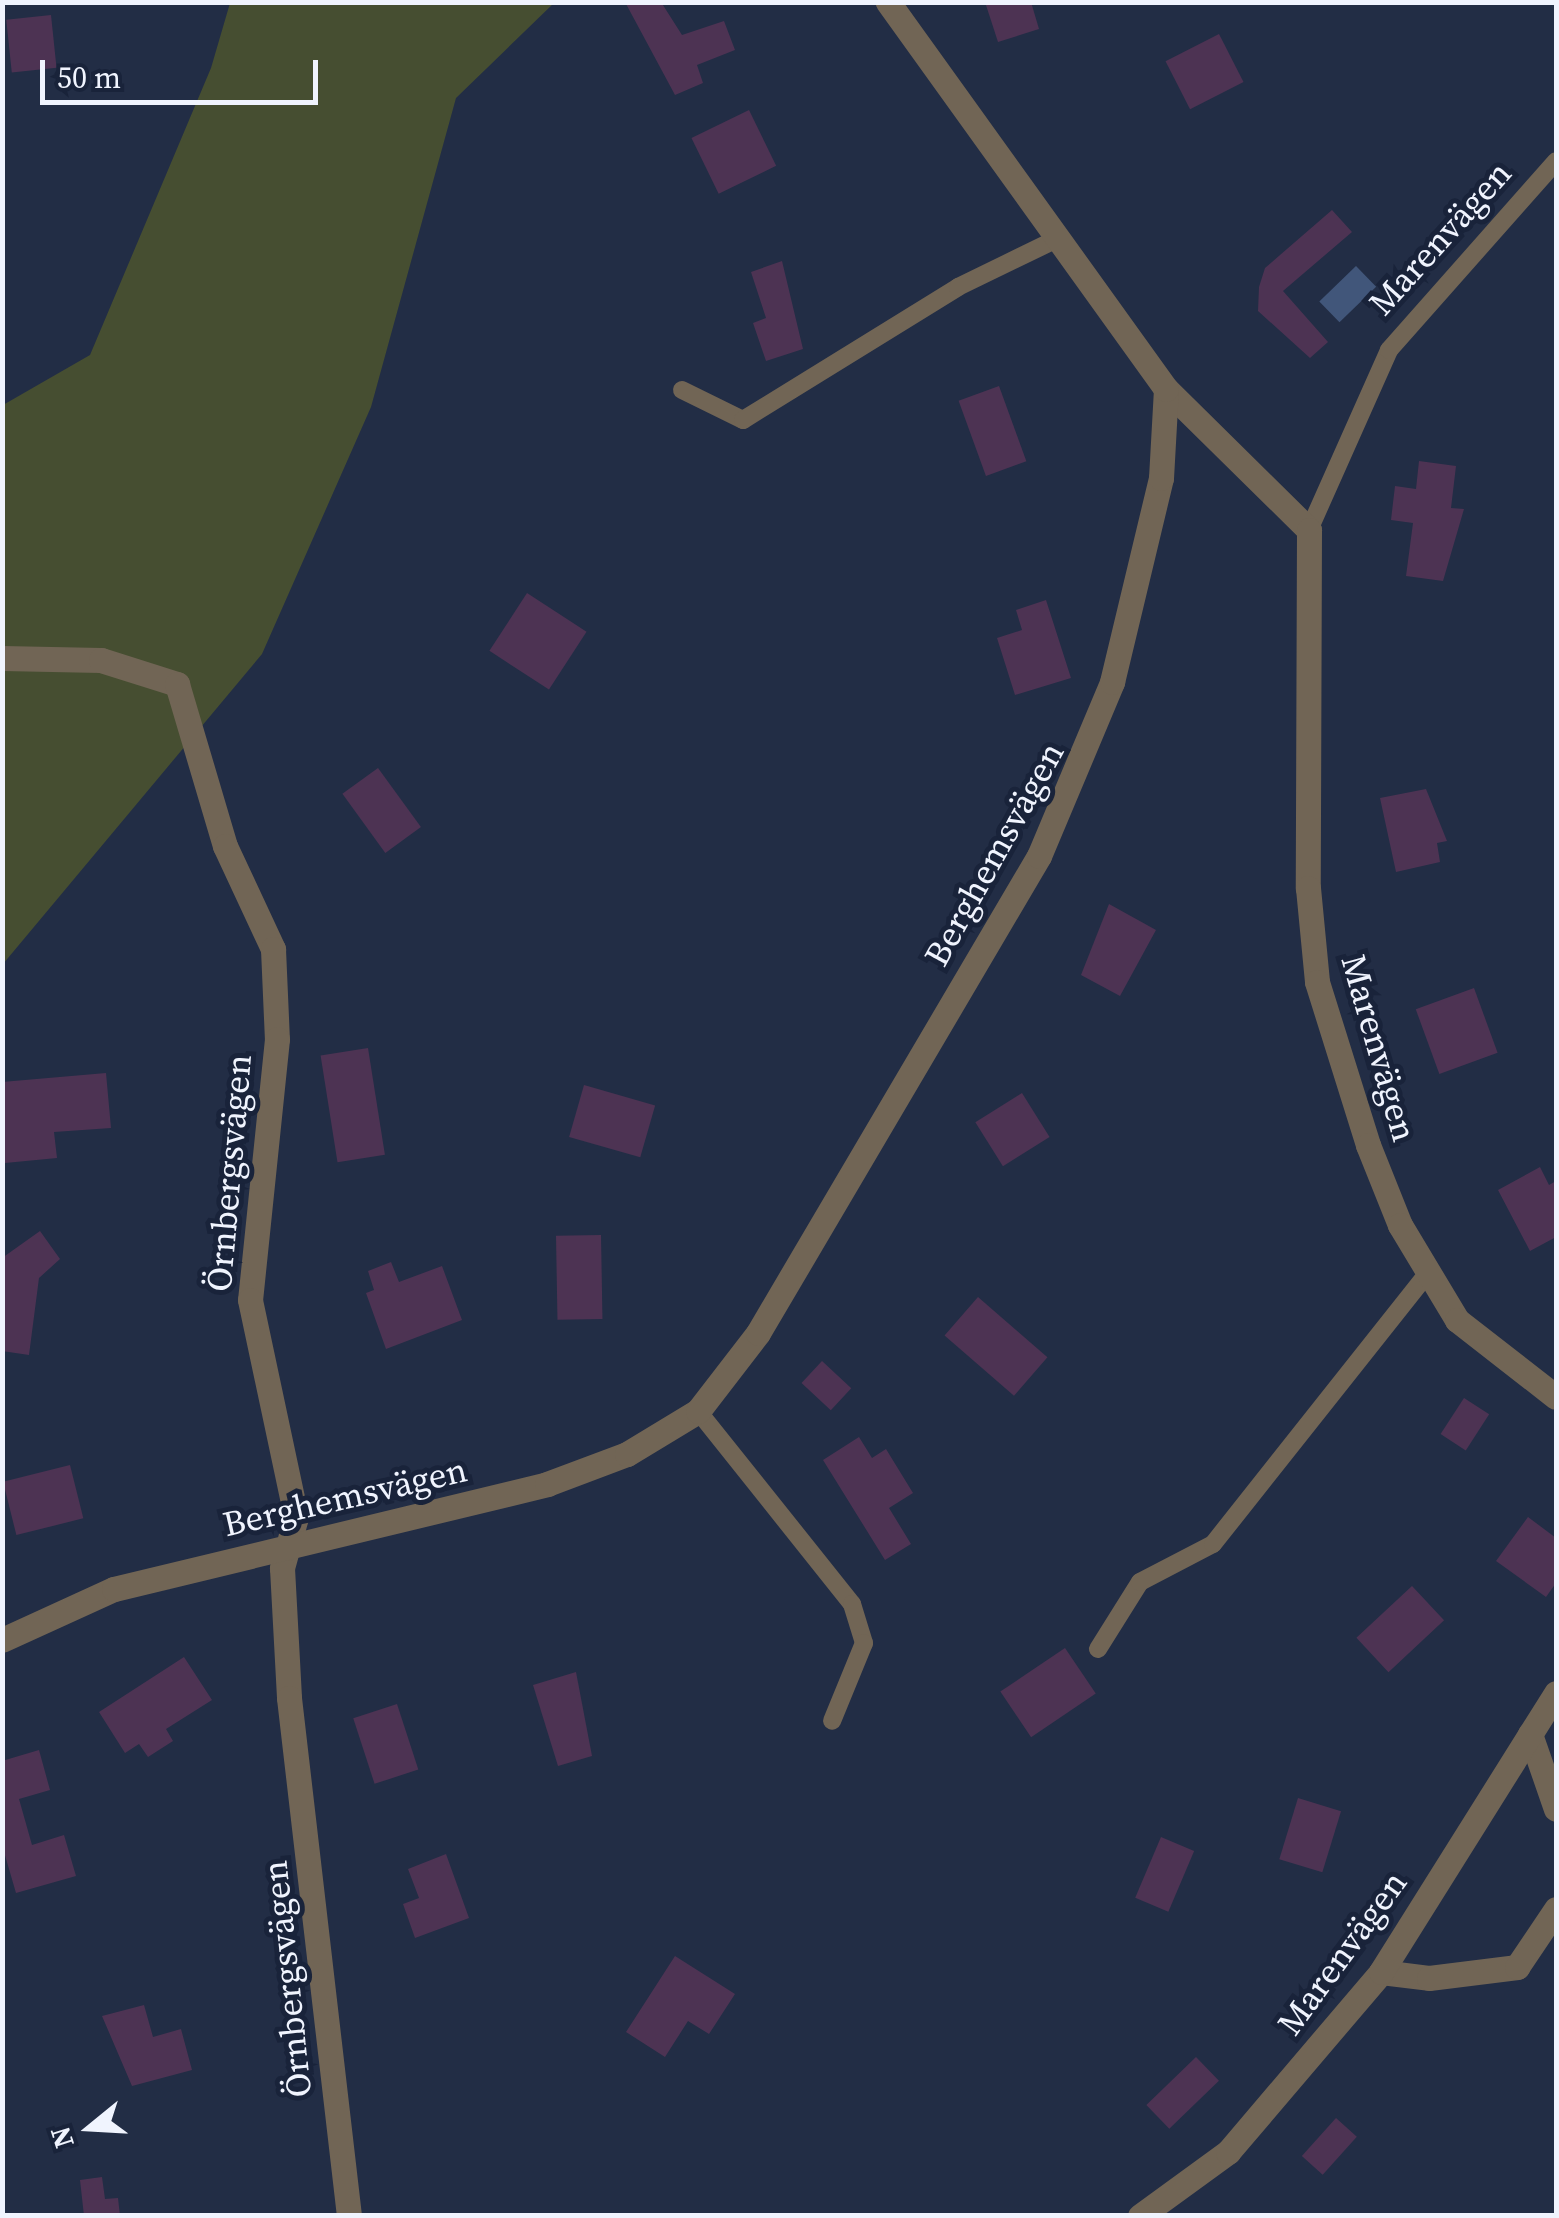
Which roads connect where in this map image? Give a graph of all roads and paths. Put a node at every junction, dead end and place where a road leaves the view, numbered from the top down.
1 (888, 2) edge
2 (1556, 160) edge
3 (1061, 236) junction
4 (1166, 389) junction
5 (682, 390) dead end
6 (1309, 530) junction
7 (2, 658) edge
8 (1428, 1273) junction
9 (1556, 1397) edge
10 (698, 1412) junction
11 (291, 1544) junction
12 (2, 1640) edge
13 (1098, 1649) dead end
14 (1556, 1693) edge
15 (832, 1721) dead end
16 (1530, 1734) junction
17 (1556, 1808) edge
18 (1556, 1909) edge
19 (1381, 1972) junction
20 (348, 2216) edge
21 (1140, 2216) edge

1 - 3 street
2 - 6 lane, Marenvägen
3 - 4 street
3 - 5 lane
4 - 6 street
4 - 10 street, Berghemsvägen
6 - 8 street, Marenvägen
7 - 11 street, Örnbergsvägen
8 - 9 street, Marenvägen
8 - 13 lane
10 - 11 street, Berghemsvägen
10 - 15 lane
11 - 12 street, Berghemsvägen
11 - 20 street, Örnbergsvägen
14 - 16 street, Marenvägen
16 - 17 street
16 - 19 street, Marenvägen
18 - 19 street
19 - 21 street, Marenvägen

